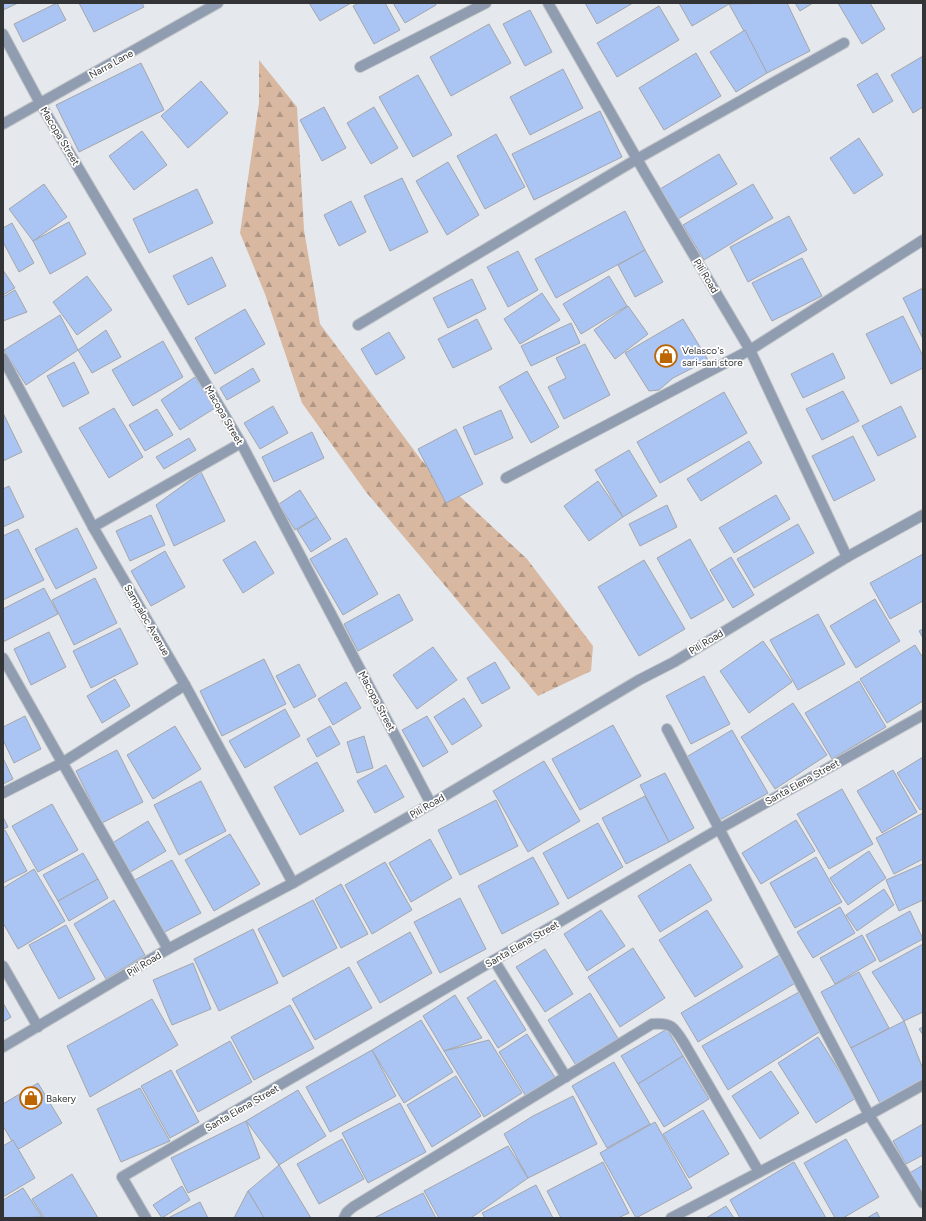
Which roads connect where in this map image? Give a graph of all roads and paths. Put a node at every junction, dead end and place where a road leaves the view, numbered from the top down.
1 (218, 3) edge
2 (486, 3) edge
3 (548, 3) edge
4 (3, 34) edge
5 (844, 43) dead end
6 (360, 67) dead end
7 (40, 103) junction
8 (3, 124) edge
9 (637, 159) junction
10 (923, 240) edge
11 (358, 325) dead end
12 (750, 350) junction
13 (3, 358) edge
14 (241, 443) junction
15 (506, 478) dead end
16 (923, 515) edge
17 (93, 527) junction
18 (847, 557) junction
19 (3, 658) edge
20 (185, 685) junction
21 (923, 715) edge
22 (667, 729) dead end
23 (62, 763) junction
24 (3, 793) edge
25 (431, 804) junction
26 (719, 829) junction
27 (293, 883) junction
28 (168, 949) junction
29 (494, 960) junction
30 (3, 966) edge
31 (38, 1027) junction
32 (3, 1047) edge
33 (566, 1077) junction
34 (923, 1085) edge
35 (869, 1115) junction
36 (759, 1172) junction
37 (923, 1203) edge
38 (146, 1218) edge
39 (344, 1218) edge
40 (672, 1218) edge

1 - 7 street, Narra Lane
2 - 6 street
3 - 9 street, Pili Road
4 - 7 street, Macopa Street
5 - 9 street
7 - 8 street, Narra Lane
7 - 14 street, Macopa Street
9 - 11 street
9 - 12 street, Pili Road
10 - 12 street
12 - 15 street
12 - 18 street, Pili Road
13 - 17 street, Sampaloc Avenue
14 - 17 street
14 - 25 street, Macopa Street
16 - 18 street, Pili Road
17 - 20 street, Sampaloc Avenue
18 - 25 street, Pili Road
19 - 23 street
20 - 23 street
20 - 27 street, Sampaloc Avenue
21 - 26 street, Santa Elena Street
22 - 26 street
23 - 24 street
23 - 28 street
25 - 27 street, Pili Road
26 - 29 street, Santa Elena Street
26 - 35 street
27 - 28 street, Pili Road
28 - 31 street, Pili Road
29 - 33 street
29 - 38 street, Santa Elena Street
30 - 31 street
31 - 32 street, Pili Road
33 - 36 street
33 - 39 street
34 - 35 street
35 - 36 street
35 - 37 street
36 - 40 street

